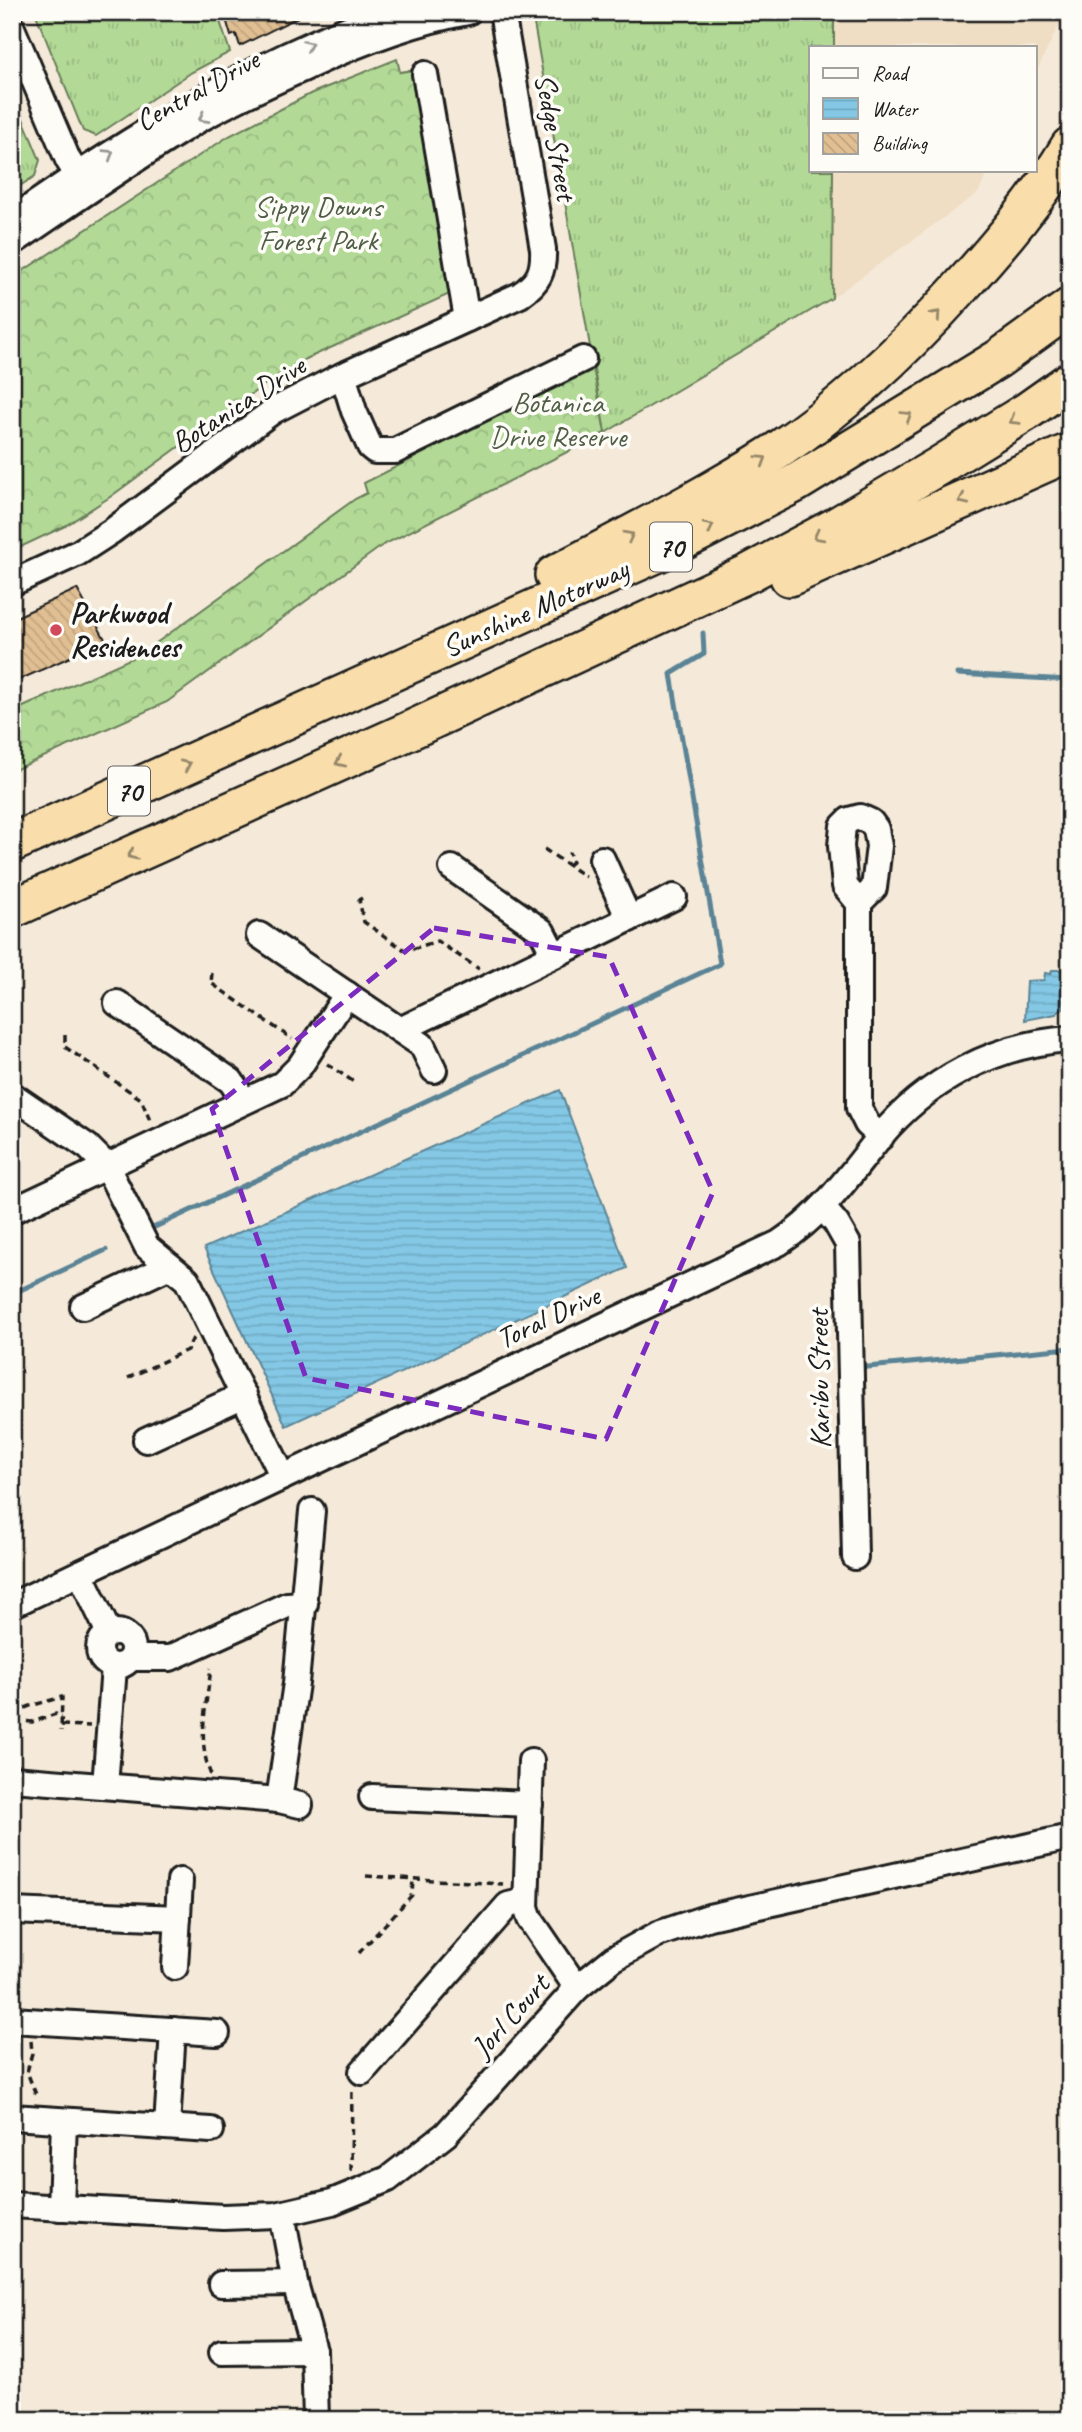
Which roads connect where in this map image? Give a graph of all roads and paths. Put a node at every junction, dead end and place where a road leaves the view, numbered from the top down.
1 (391, 12) edge
2 (468, 12) edge
3 (502, 12) edge
4 (12, 28) edge
5 (425, 74) dead end
6 (1070, 146) edge
7 (82, 183) junction
8 (12, 220) edge
9 (12, 243) edge
10 (542, 272) joint
11 (1070, 307) edge
12 (467, 319) junction
13 (583, 359) dead end
14 (343, 375) junction
15 (1070, 381) edge
16 (1070, 452) edge
17 (12, 583) edge
18 (402, 734) junction
19 (246, 738) junction
20 (12, 843) edge
21 (544, 849) dead end
22 (569, 852) dead end
23 (568, 865) junction
24 (452, 868) dead end
25 (594, 868) joint
26 (674, 897) dead end
27 (362, 898) dead end
28 (859, 903) dead end
29 (12, 909) edge
30 (629, 919) junction
31 (259, 935) dead end
32 (554, 955) junction
33 (212, 973) dead end
34 (498, 982) junction
35 (347, 994) junction
36 (117, 1003) dead end
37 (400, 1030) junction
38 (65, 1035) dead end
39 (1070, 1039) edge
40 (309, 1052) junction
41 (434, 1070) dead end
42 (354, 1082) dead end
43 (12, 1095) edge
44 (244, 1101) junction
45 (881, 1137) junction
46 (159, 1141) junction
47 (106, 1166) junction
48 (823, 1208) junction
49 (12, 1211) edge
50 (170, 1266) junction
51 (83, 1307) dead end
52 (195, 1337) dead end
53 (128, 1378) dead end
54 (244, 1395) junction
55 (146, 1440) dead end
56 (283, 1477) junction
57 (312, 1511) dead end
58 (855, 1557) dead end
59 (80, 1573) junction
60 (305, 1604) junction
61 (12, 1605) edge
62 (123, 1662) junction
63 (211, 1668) dead end
64 (14, 1713) dead end
65 (61, 1718) junction
66 (15, 1720) dead end
67 (61, 1724) junction
68 (109, 1727) junction
69 (61, 1731) dead end
70 (531, 1761) dead end
71 (12, 1779) edge
72 (105, 1787) junction
73 (210, 1794) junction
74 (372, 1797) dead end
75 (530, 1804) junction
76 (1070, 1837) edge
77 (366, 1877) dead end
78 (413, 1879) junction
79 (180, 1881) dead end
80 (525, 1893) junction
81 (12, 1911) edge
82 (178, 1918) junction
83 (359, 1953) dead end
84 (175, 1967) dead end
85 (577, 1988) junction
86 (12, 2020) edge
87 (173, 2030) junction
88 (217, 2033) dead end
89 (362, 2072) joint
90 (12, 2117) edge
91 (64, 2121) junction
92 (167, 2127) junction
93 (211, 2130) dead end
94 (350, 2179) dead end
95 (12, 2205) edge
96 (61, 2208) junction
97 (282, 2214) junction
98 (295, 2283) junction
99 (221, 2284) dead end
100 (314, 2351) junction
101 (222, 2352) dead end
102 (316, 2420) edge

7 -> 1 street, Central Drive
2 -> 7 street, Central Drive
3 - 10 street, Sedge Street
4 - 7 street
5 - 12 street
19 -> 6 highway
7 - 8 street, Central Drive
7 - 9 street, Central Drive
10 - 12 street, Botanica Drive
19 -> 11 highway, Sunshine Motorway / 70
12 - 14 street, Botanica Drive
13 - 14 street
14 - 17 street, Botanica Drive
15 -> 18 highway, Sunshine Motorway / 70
16 -> 18 highway
18 -> 29 highway, Sunshine Motorway / 70
20 -> 19 highway, Sunshine Motorway / 70
21 - 23 path
22 - 23 path
23 - 25 path
24 - 32 street
25 - 30 street
26 - 30 street
27 - 34 path
28 - 45 street
30 - 32 street
31 - 35 street
32 - 34 street
33 - 40 path
34 - 37 street
35 - 37 street
35 - 40 street
36 - 44 street
37 - 41 street
38 - 46 path
39 - 45 street, Toral Drive
40 - 42 path
40 - 44 street
43 - 47 street
44 - 46 street
45 - 48 street, Toral Drive
46 - 47 street
47 - 49 street
47 - 50 street
48 - 56 street, Toral Drive
48 - 58 street, Karibu Street
50 - 51 street
50 - 54 street
52 - 53 path
54 - 55 street
54 - 56 street
56 - 59 street, Toral Drive
57 - 60 street
59 - 61 street, Toral Drive
59 - 62 street
60 - 62 street
60 - 73 street
62 - 68 street
63 - 73 path
64 - 65 path
65 - 66 path
65 - 67 path
67 - 68 path
67 - 69 path
68 - 72 street
70 - 75 street
71 - 72 street
72 - 73 street
74 - 75 street
75 - 80 street
76 - 85 street, Jorl Court
77 - 78 path
78 - 80 path
78 - 83 path
79 - 82 street
80 - 85 street
80 - 89 street
81 - 82 street
82 - 84 street
85 - 97 street, Jorl Court
86 - 87 street
87 - 88 street
87 - 92 street
89 - 94 path
90 - 91 street
91 - 92 street
91 - 96 street
92 - 93 street
95 - 96 street, Jorl Court
96 - 97 street, Jorl Court
97 - 98 street
98 - 99 street
98 - 100 street
100 - 101 street
100 - 102 street

